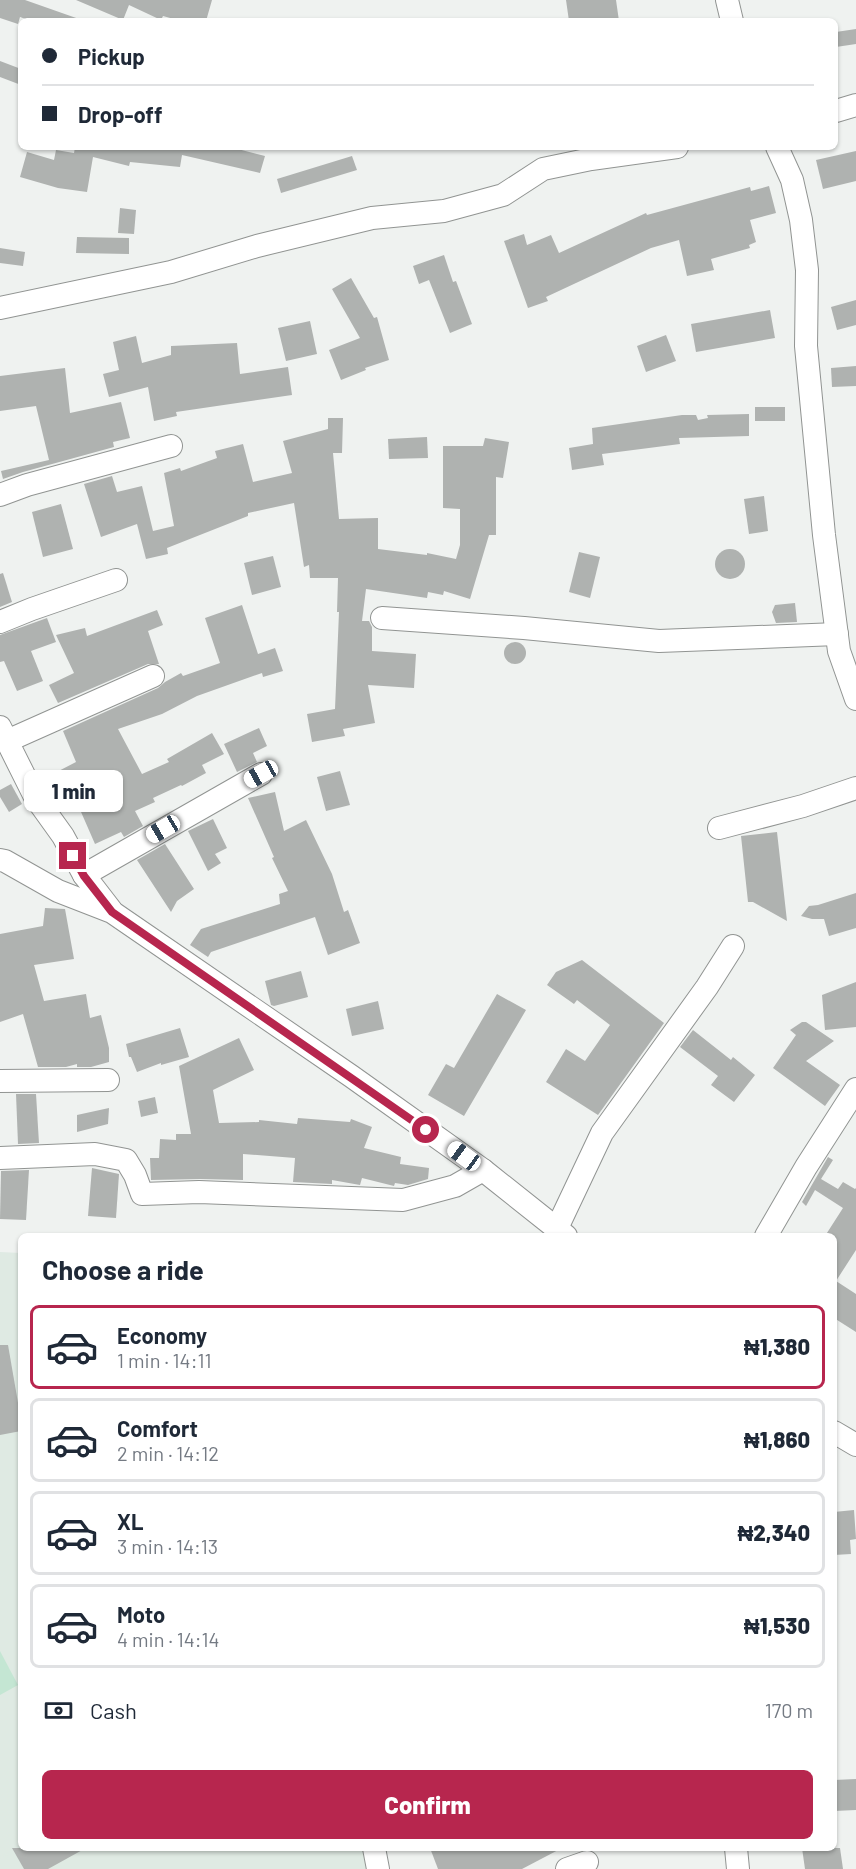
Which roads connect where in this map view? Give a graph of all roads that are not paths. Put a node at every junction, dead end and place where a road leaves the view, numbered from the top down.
1 (727, 0) edge
2 (731, 18) edge
3 (856, 105) edge
4 (838, 110) edge
5 (656, 150) edge
6 (778, 150) edge
7 (0, 308) edge
8 (171, 447) dead end
9 (0, 495) edge
10 (116, 580) dead end
11 (382, 618) dead end
12 (0, 622) edge
13 (837, 634) junction
14 (153, 676) dead end
15 (856, 699) edge
16 (4, 734) edge
17 (261, 774) dead end
18 (856, 788) edge
19 (719, 828) dead end
20 (0, 860) edge
21 (84, 876) junction
22 (112, 912) junction
23 (733, 946) dead end
24 (108, 1080) dead end
25 (0, 1081) edge
26 (856, 1089) edge
27 (0, 1158) edge
28 (483, 1170) junction
29 (561, 1232) edge
30 (768, 1233) edge
31 (837, 1434) edge
32 (856, 1445) edge
33 (375, 1851) edge
34 (736, 1851) edge
35 (378, 1869) edge
36 (738, 1869) edge

1 - 2 street
3 - 4 street
5 - 7 street
6 - 13 street
8 - 9 street
10 - 12 street
11 - 13 street
13 - 15 street
14 - 16 street
16 - 21 street
17 - 21 street
18 - 19 street
20 - 22 street
21 - 22 street
22 - 28 street
23 - 29 street
24 - 25 street
26 - 30 street
27 - 28 street
28 - 29 street
31 - 32 street
33 - 35 street
34 - 36 street

